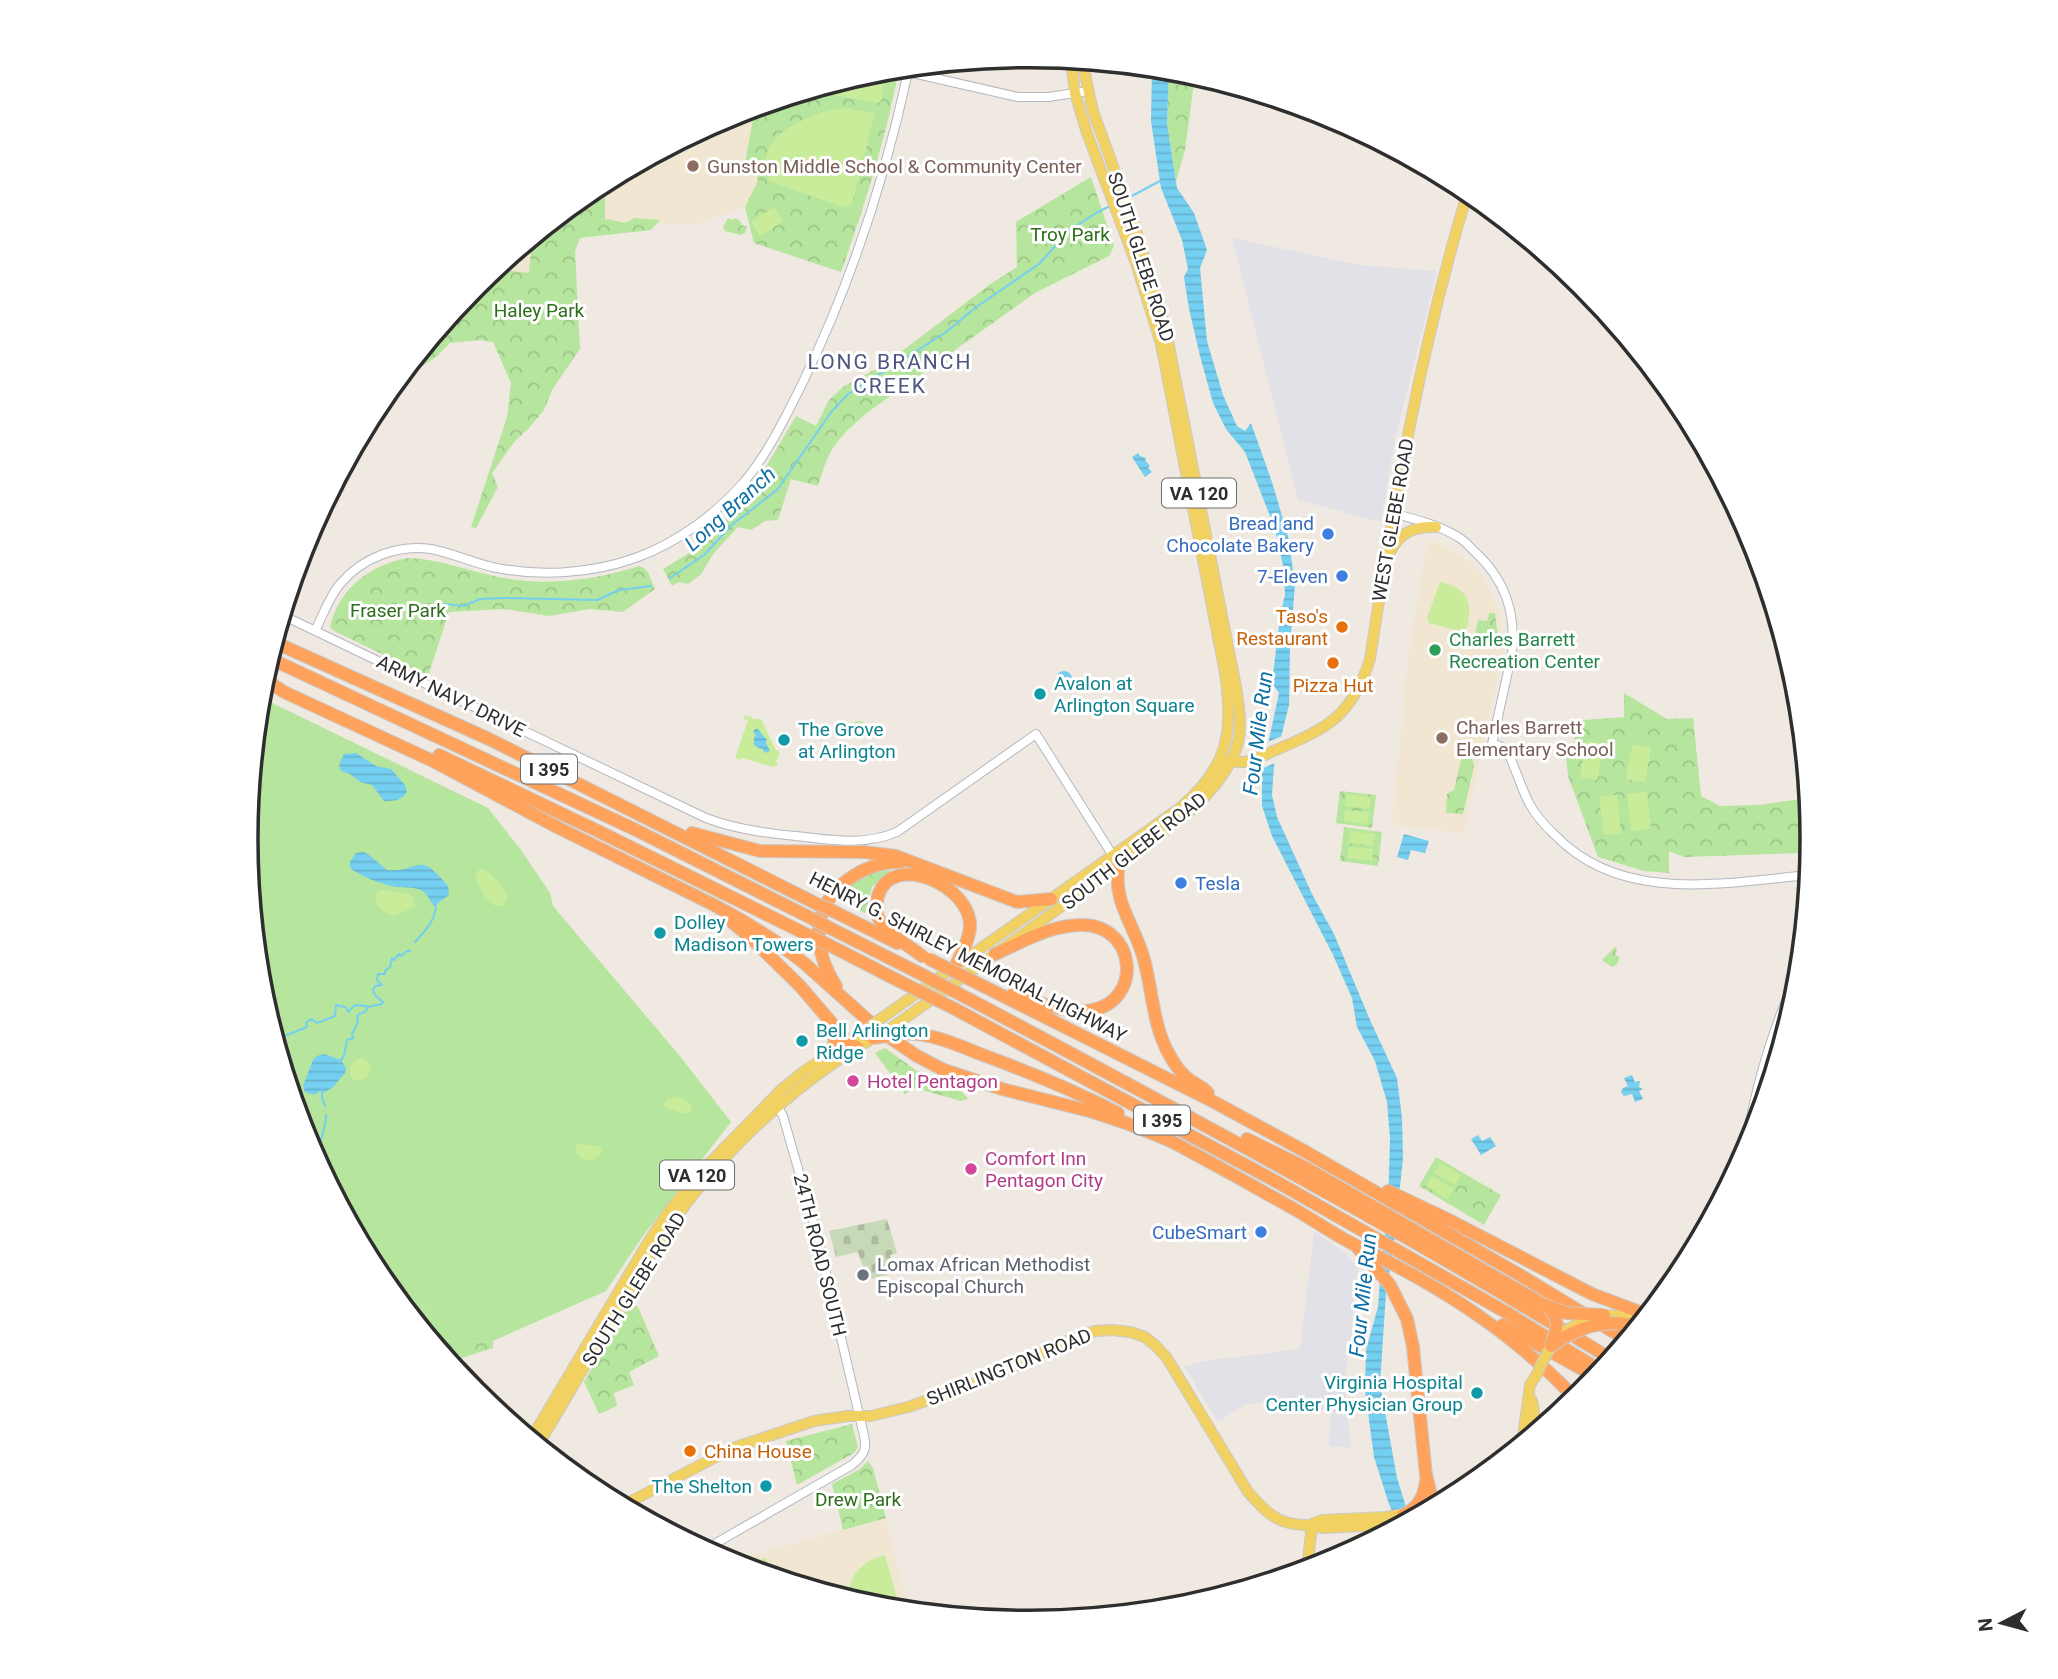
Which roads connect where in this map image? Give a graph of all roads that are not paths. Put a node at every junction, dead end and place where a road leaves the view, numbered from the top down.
1 (1072, 70) edge
2 (1084, 70) edge
3 (924, 76) edge
4 (906, 79) edge
5 (1088, 91) junction
6 (1075, 93) junction
7 (1464, 203) edge
8 (1130, 229) junction
9 (1392, 513) junction
10 (1436, 527) junction
11 (1386, 561) junction
12 (291, 619) edge
13 (316, 629) junction
14 (283, 646) edge
15 (279, 663) edge
16 (275, 681) edge
17 (274, 684) edge
18 (1226, 761) junction
19 (643, 815) junction
20 (1116, 860) junction
21 (926, 866) junction
22 (1799, 876) edge
23 (671, 884) junction
24 (1051, 899) junction
25 (995, 954) junction
26 (926, 957) junction
27 (955, 967) junction
28 (985, 987) junction
29 (852, 1007) junction
30 (1779, 1018) edge
31 (831, 1022) junction
32 (895, 1031) junction
33 (869, 1035) junction
34 (853, 1045) junction
35 (829, 1055) junction
36 (1757, 1091) edge
37 (1214, 1102) junction
38 (775, 1103) junction
39 (1182, 1113) junction
40 (1171, 1141) junction
41 (1404, 1210) junction
42 (1362, 1250) junction
43 (1444, 1293) junction
44 (1544, 1305) junction
45 (1639, 1312) edge
46 (1604, 1315) junction
47 (1634, 1317) edge
48 (1628, 1325) edge
49 (1619, 1335) edge
50 (1551, 1346) junction
51 (1603, 1354) edge
52 (1592, 1366) edge
53 (1587, 1372) edge
54 (1537, 1374) junction
55 (1568, 1391) edge
56 (860, 1416) junction
57 (1535, 1421) edge
58 (535, 1431) edge
59 (1524, 1431) edge
60 (542, 1437) edge
61 (633, 1501) edge
62 (1424, 1501) edge
63 (1390, 1521) edge
64 (1312, 1524) junction
65 (716, 1544) edge
66 (1308, 1558) edge

1 - 6 main road, SOUTH GLEBE ROAD / VA 120
2 - 5 main road, SOUTH GLEBE ROAD / VA 120
3 - 6 street
4 - 13 street
5 - 6 street
5 - 8 main road, SOUTH GLEBE ROAD / VA 120
6 - 8 main road, SOUTH GLEBE ROAD / VA 120
7 - 9 main road, WEST GLEBE ROAD
8 - 18 main road, SOUTH GLEBE ROAD / VA 120
9 - 10 street
9 - 11 main road, WEST GLEBE ROAD
10 - 11 main road
10 - 22 street
11 - 18 main road, WEST GLEBE ROAD
12 - 13 street, ARMY NAVY DRIVE
13 - 20 street, ARMY NAVY DRIVE
14 - 19 highway, HENRY G. SHIRLEY MEMORIAL HIGHWAY / I 395
15 - 39 highway, bridge
16 - 52 highway, I 395, bridge
17 - 23 highway
18 - 20 main road, SOUTH GLEBE ROAD / VA 120
19 - 21 highway
19 - 26 highway, HENRY G. SHIRLEY MEMORIAL HIGHWAY / I 395, bridge
20 - 24 main road, SOUTH GLEBE ROAD / VA 120
20 - 25 main road, SOUTH GLEBE ROAD / VA 120
20 - 37 highway
21 - 24 highway
21 - 29 highway
23 - 29 highway
23 - 31 highway
24 - 27 main road, SOUTH GLEBE ROAD / VA 120
25 - 28 highway
25 - 32 main road, SOUTH GLEBE ROAD / VA 120
26 - 27 highway
26 - 28 highway, HENRY G. SHIRLEY MEMORIAL HIGHWAY / I 395, bridge
27 - 33 main road, SOUTH GLEBE ROAD / VA 120, bridge
28 - 37 highway, HENRY G. SHIRLEY MEMORIAL HIGHWAY / I 395
29 - 40 highway
30 - 36 street
31 - 34 highway
31 - 35 highway
32 - 33 highway, bridge
32 - 40 highway
33 - 34 main road, SOUTH GLEBE ROAD / VA 120
34 - 35 main road, SOUTH GLEBE ROAD / VA 120
34 - 38 main road, SOUTH GLEBE ROAD / VA 120
35 - 38 main road, SOUTH GLEBE ROAD / VA 120
37 - 41 highway, HENRY G. SHIRLEY MEMORIAL HIGHWAY / I 395
38 - 56 street, 24TH ROAD SOUTH
38 - 58 main road, SOUTH GLEBE ROAD / VA 120
38 - 60 main road, SOUTH GLEBE ROAD / VA 120
39 - 41 highway
39 - 51 highway
40 - 42 highway
41 - 44 highway
41 - 45 highway
41 - 49 highway
42 - 43 highway
42 - 62 highway
43 - 53 highway
43 - 55 highway
44 - 46 highway, bridge
44 - 50 highway, bridge
46 - 47 main road
46 - 50 main road, bridge
48 - 50 highway, bridge
50 - 54 main road, bridge
54 - 57 main road
54 - 59 main road
56 - 61 main road, SHIRLINGTON ROAD
56 - 64 main road, SHIRLINGTON ROAD
56 - 65 street, 24TH ROAD SOUTH
63 - 64 main road, SHIRLINGTON ROAD
64 - 66 main road

